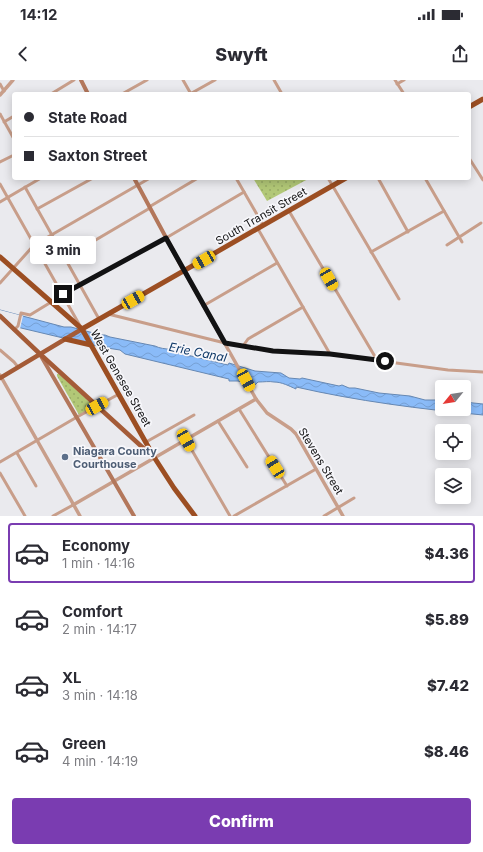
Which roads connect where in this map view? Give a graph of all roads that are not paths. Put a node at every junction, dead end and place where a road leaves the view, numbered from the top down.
1 (13, 80) edge
2 (74, 80) edge
3 (81, 80) edge
4 (147, 80) edge
5 (183, 80) edge
6 (215, 80) edge
7 (274, 80) edge
8 (395, 80) edge
9 (404, 80) edge
10 (0, 84) edge
11 (397, 84) junction
12 (4, 91) junction
13 (54, 92) edge
14 (87, 92) edge
15 (126, 92) edge
16 (189, 92) edge
17 (194, 92) edge
18 (281, 92) edge
19 (403, 92) edge
20 (0, 95) edge
21 (483, 100) edge
22 (471, 106) edge
23 (0, 114) edge
24 (12, 117) edge
25 (4, 122) junction
26 (12, 136) edge
27 (12, 156) edge
28 (471, 161) edge
29 (0, 162) edge
30 (37, 180) edge
31 (89, 180) edge
32 (135, 180) edge
33 (147, 180) edge
34 (195, 180) edge
35 (237, 180) edge
36 (329, 180) edge
37 (342, 180) edge
38 (379, 180) edge
39 (426, 180) edge
40 (483, 180) edge
41 (0, 184) edge
42 (138, 185) junction
43 (332, 186) junction
44 (25, 187) junction
45 (244, 192) junction
46 (8, 197) junction
47 (0, 202) edge
48 (150, 207) junction
49 (37, 209) junction
50 (289, 211) junction
51 (444, 211) junction
52 (481, 223) dead end
53 (263, 225) junction
54 (258, 228) junction
55 (408, 232) junction
56 (52, 235) junction
57 (459, 237) junction
58 (166, 238) junction
59 (462, 242) dead end
60 (34, 245) junction
61 (447, 245) dead end
62 (371, 252) junction
63 (0, 257) edge
64 (65, 258) junction
65 (277, 263) junction
66 (13, 268) junction
67 (184, 272) junction
68 (0, 283) edge
69 (79, 285) junction
70 (63, 294) junction
71 (399, 299) dead end
72 (51, 301) junction
73 (204, 306) junction
74 (304, 307) junction
75 (108, 314) junction
76 (0, 318) edge
77 (99, 319) junction
78 (13, 329) junction
79 (82, 330) junction
80 (63, 340) junction
81 (225, 343) junction
82 (243, 346) junction
83 (91, 347) junction
84 (0, 350) edge
85 (40, 354) junction
86 (330, 354) junction
87 (377, 360) junction
88 (18, 367) junction
89 (483, 372) edge
90 (0, 377) edge
91 (119, 394) junction
92 (256, 399) junction
93 (97, 406) junction
94 (239, 409) junction
95 (194, 415) dead end
96 (77, 417) junction
97 (218, 420) junction
98 (186, 440) junction
99 (36, 441) junction
100 (146, 442) junction
101 (17, 453) junction
102 (154, 457) junction
103 (0, 462) edge
104 (247, 467) dead end
105 (316, 469) junction
106 (0, 473) edge
107 (114, 481) junction
108 (36, 486) dead end
109 (287, 486) junction
110 (354, 498) dead end
111 (73, 505) junction
112 (338, 508) junction
113 (25, 516) edge
114 (54, 516) edge
115 (80, 516) edge
116 (134, 516) edge
117 (195, 516) edge
118 (230, 516) edge
119 (234, 516) edge
120 (324, 516) edge
121 (343, 516) edge

1 - 12 street
2 - 13 street
3 - 14 main road
4 - 15 street
5 - 16 street
6 - 17 street
7 - 18 street
8 - 11 street
9 - 11 street
10 - 12 street
11 - 19 street
12 - 20 street
21 - 22 highway
23 - 25 street
24 - 25 street
25 - 26 street
27 - 29 street
28 - 40 street
30 - 44 street
31 - 49 street
32 - 42 main road
33 - 42 street
34 - 48 street
35 - 45 street
36 - 43 street
37 - 43 highway, South Transit Street
38 - 55 street
39 - 51 street
41 - 46 street
42 - 48 main road
42 - 56 street
43 - 50 highway, South Transit Street
43 - 62 street
44 - 46 street
44 - 49 street
45 - 53 street
45 - 58 street
46 - 47 street
46 - 60 street
48 - 58 main road
48 - 64 street
49 - 56 street
50 - 53 highway, South Transit Street
50 - 87 street
51 - 55 street
51 - 57 street
52 - 57 street
53 - 54 highway, South Transit Street
54 - 65 street
54 - 67 highway, South Transit Street
55 - 62 street
56 - 60 street
56 - 64 street
57 - 59 street
57 - 61 street
58 - 67 main road
58 - 69 street
60 - 66 street
60 - 70 street
62 - 71 street
63 - 66 highway, West Genesee Street
64 - 69 street
65 - 73 street
65 - 74 street
66 - 68 street
66 - 72 highway, West Genesee Street
67 - 73 street, Stevens Street
67 - 75 highway, South Transit Street
69 - 70 street
69 - 77 street
70 - 72 street
70 - 79 street
72 - 78 street
72 - 79 highway, West Genesee Street
73 - 81 street, Stevens Street
74 - 82 street
74 - 86 street
75 - 77 highway, South Transit Street
75 - 81 street
76 - 78 main road
77 - 79 highway, South Transit Street
78 - 85 main road
79 - 80 main road, South Transit Street
79 - 83 highway, West Genesee Street
80 - 83 highway
80 - 85 main road, South Transit Street
81 - 82 street
81 - 92 street, Stevens Street
82 - 86 street
83 - 91 highway, West Genesee Street
84 - 88 street
85 - 88 main road, South Transit Street
85 - 93 main road
85 - 96 main road
86 - 87 street
87 - 89 street
88 - 90 main road, South Transit Street
90 - 99 street
91 - 93 street
91 - 100 highway, West Genesee Street
92 - 94 street
92 - 105 street, Stevens Street
93 - 96 street
93 - 102 main road
94 - 97 street
94 - 109 street
95 - 100 street
96 - 99 street
96 - 107 main road
97 - 98 street
97 - 104 street
98 - 102 street
98 - 118 street
99 - 101 street
99 - 111 street
100 - 102 highway, West Genesee Street
101 - 103 street
101 - 108 street
102 - 107 street
102 - 117 highway, West Genesee Street
105 - 109 street
105 - 112 street, Stevens Street
106 - 113 street
107 - 111 street
107 - 116 main road
109 - 119 street
110 - 112 street
111 - 114 street
111 - 115 street
112 - 120 street
112 - 121 street, Stevens Street

